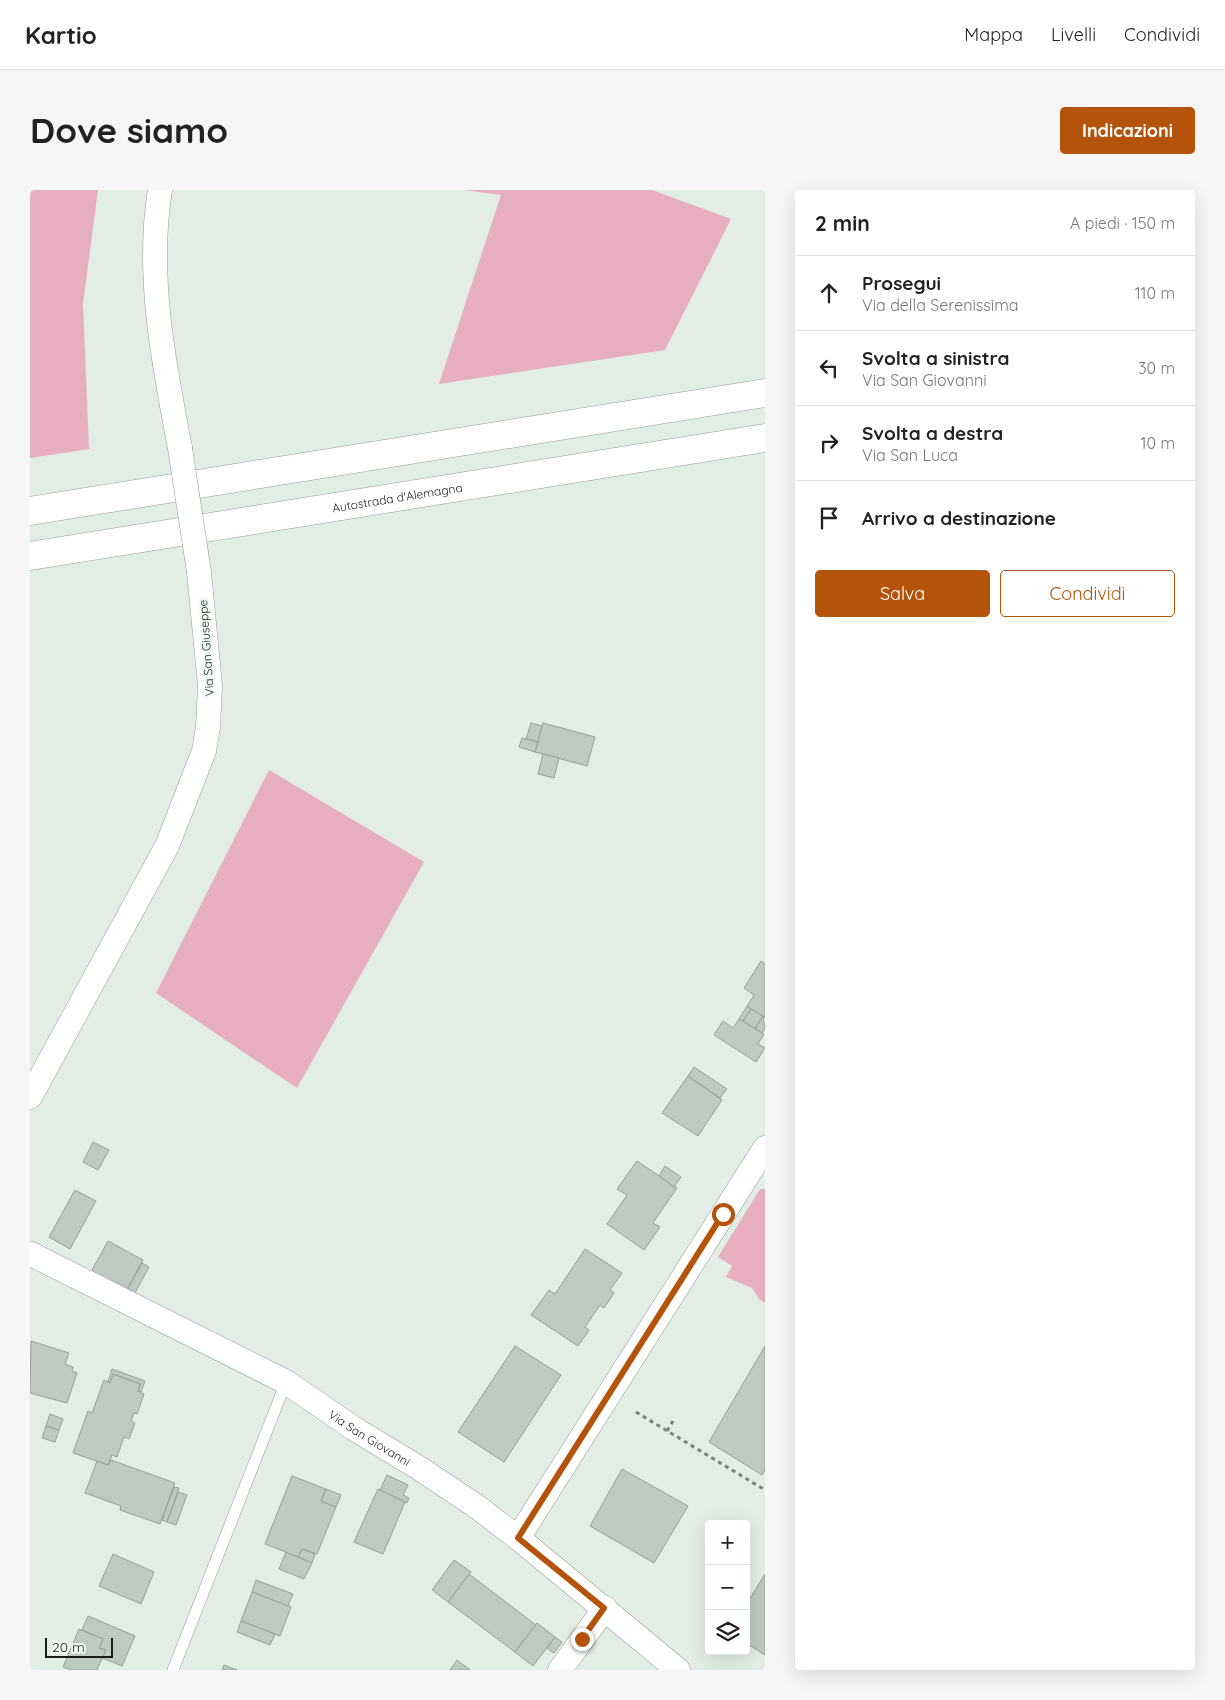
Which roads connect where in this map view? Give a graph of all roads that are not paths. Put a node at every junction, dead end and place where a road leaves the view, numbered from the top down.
1 (160, 190) edge
2 (765, 393) edge
3 (765, 438) edge
4 (30, 511) edge
5 (30, 556) edge
6 (30, 1097) edge
7 (761, 1162) edge
8 (30, 1254) edge
9 (286, 1382) junction
10 (518, 1538) junction
11 (604, 1608) junction
12 (173, 1670) edge
13 (560, 1670) edge
14 (678, 1670) edge

1 - 6 street, Via San Giuseppe, bridge
2 - 4 highway
3 - 5 highway, Autostrada d'Alemagna
7 - 10 street
8 - 9 street, Via San Giovanni
9 - 10 street, Via San Giovanni
9 - 12 lane
10 - 11 street, Via San Giovanni
11 - 13 street
11 - 14 street, Via San Giovanni

